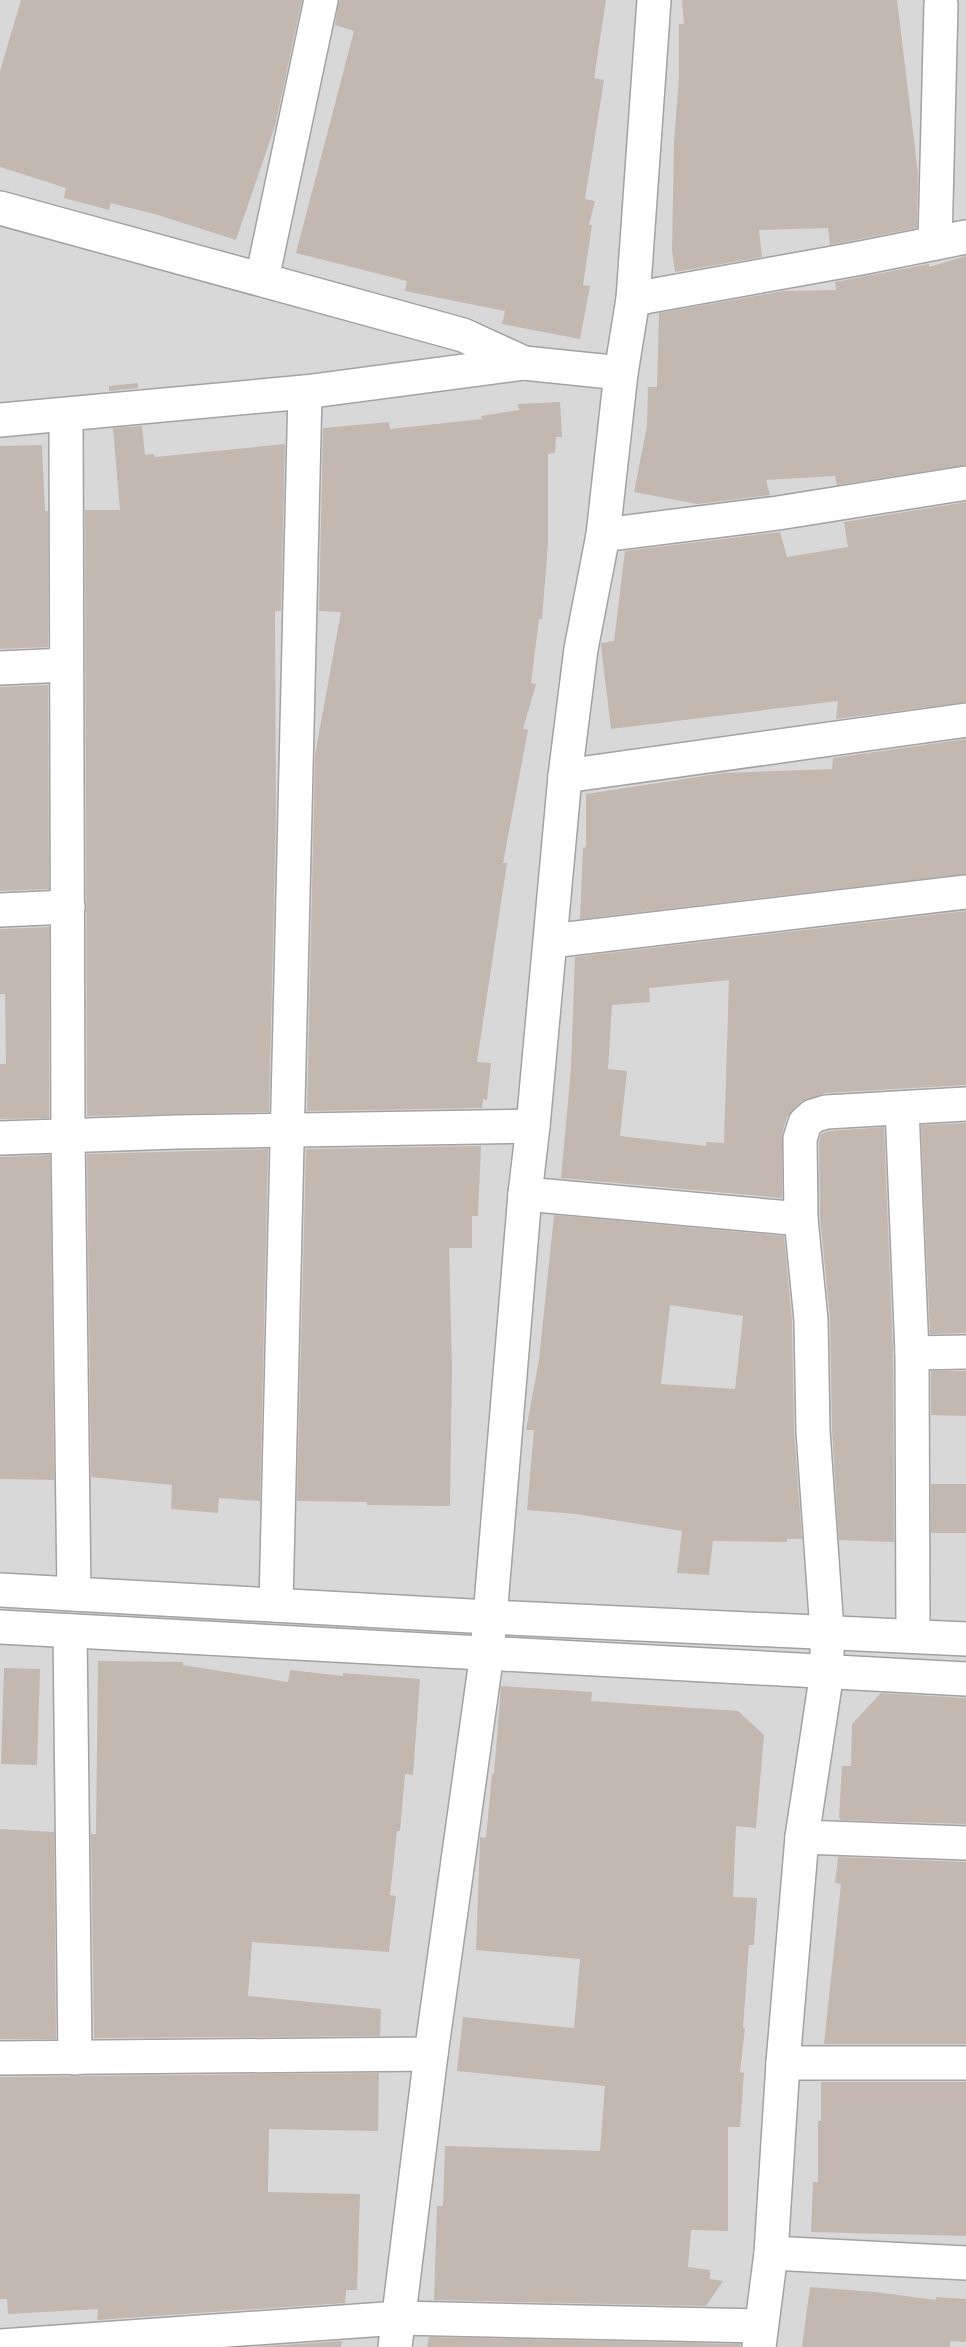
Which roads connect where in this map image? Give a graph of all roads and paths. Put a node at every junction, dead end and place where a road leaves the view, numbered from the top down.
1 (321, 0) edge
2 (654, 0) edge
3 (946, 1) edge
4 (0, 208) edge
5 (951, 240) edge
6 (262, 279) junction
7 (633, 299) junction
8 (524, 363) junction
9 (621, 372) junction
10 (305, 392) junction
11 (66, 415) junction
12 (0, 420) edge
13 (966, 483) edge
14 (603, 535) junction
15 (66, 665) junction
16 (0, 668) edge
17 (966, 720) edge
18 (565, 776) junction
19 (966, 892) edge
20 (68, 907) junction
21 (0, 910) edge
22 (551, 941) junction
23 (966, 1104) edge
24 (902, 1108) junction
25 (533, 1126) junction
26 (287, 1130) junction
27 (68, 1136) junction
28 (0, 1138) edge
29 (525, 1194) junction
30 (801, 1219) junction
31 (966, 1352) edge
32 (912, 1353) junction
33 (0, 1590) edge
34 (74, 1594) junction
35 (276, 1605) junction
36 (489, 1617) junction
37 (0, 1627) edge
38 (70, 1631) junction
39 (827, 1631) junction
40 (913, 1636) junction
41 (966, 1639) edge
42 (487, 1653) junction
43 (826, 1672) junction
44 (966, 1679) edge
45 (802, 1837) junction
46 (966, 1843) edge
47 (431, 2054) junction
48 (0, 2058) edge
49 (75, 2058) junction
50 (783, 2062) junction
51 (966, 2063) edge
52 (771, 2253) junction
53 (966, 2263) edge
54 (397, 2332) edge
55 (760, 2337) edge
56 (65, 2344) edge
57 (0, 2346) edge

1 - 6 street
2 - 7 street
3 - 5 street
4 - 6 street
5 - 7 street
6 - 8 street
7 - 9 street
8 - 9 street
8 - 10 street
9 - 14 street
10 - 11 street
10 - 26 street
11 - 12 street
11 - 15 street
13 - 14 street
14 - 18 street
15 - 16 street
15 - 20 street
17 - 18 street
18 - 22 street
19 - 22 street
20 - 21 street
20 - 27 street
22 - 25 street
23 - 24 street
24 - 30 street
24 - 32 street
25 - 26 street
25 - 29 street
26 - 27 street
26 - 35 street
27 - 28 street
27 - 34 street
29 - 30 street
29 - 36 street
30 - 39 street
31 - 32 street
32 - 40 street
33 - 34 street
34 - 35 street
35 - 36 street
36 - 39 street
36 - 42 street
37 - 38 street
38 - 42 street
38 - 49 street
39 - 40 street
39 - 43 street
40 - 41 street
42 - 43 street
42 - 47 street
43 - 44 street
43 - 45 street
45 - 46 street
45 - 50 street
47 - 49 street
47 - 54 street
48 - 49 street
50 - 51 street
50 - 52 street
52 - 53 street
52 - 55 street
54 - 55 street
54 - 56 street
56 - 57 street

